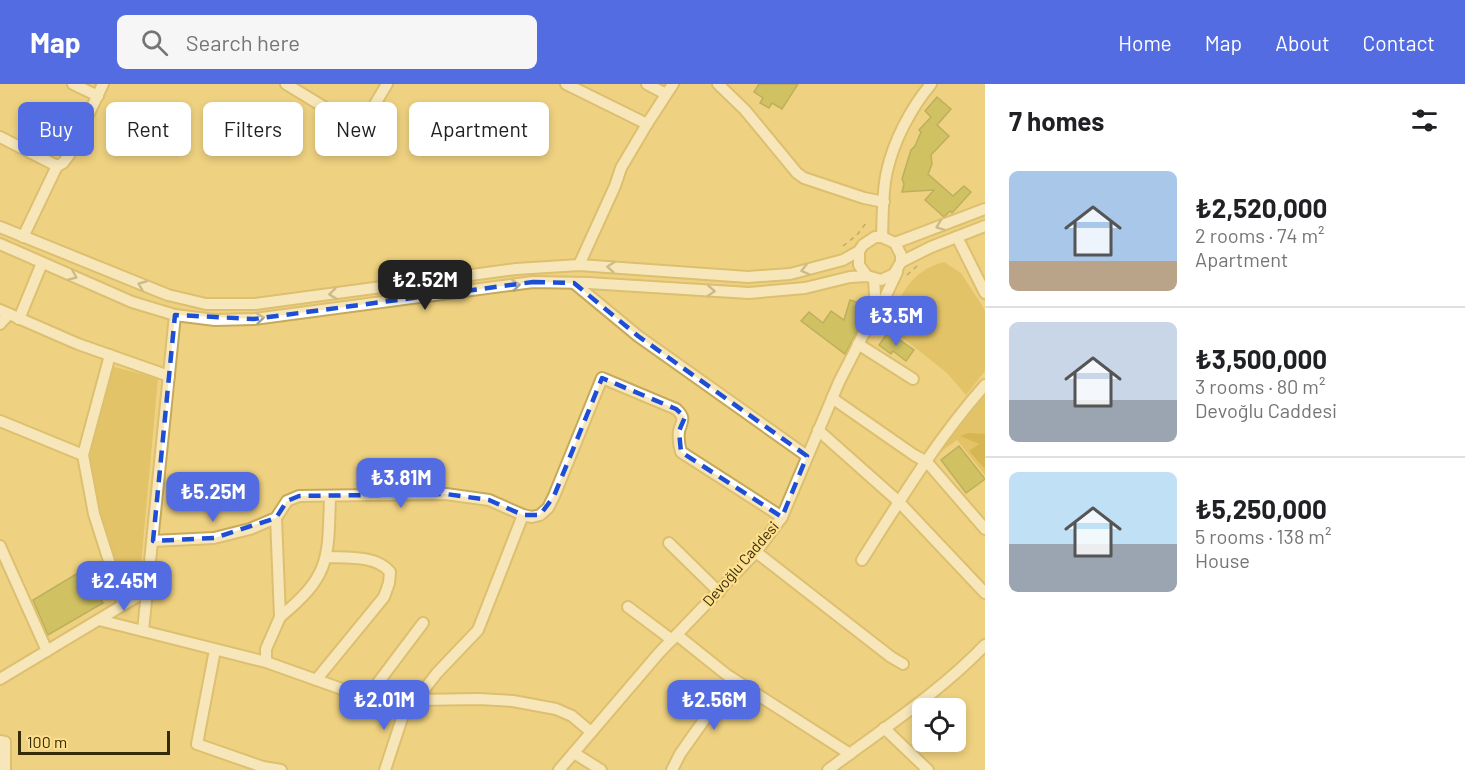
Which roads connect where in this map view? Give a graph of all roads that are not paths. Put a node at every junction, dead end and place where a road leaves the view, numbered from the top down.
1 (73, 84) edge
2 (103, 84) edge
3 (286, 84) edge
4 (387, 84) edge
5 (566, 84) edge
6 (647, 84) edge
7 (672, 84) edge
8 (718, 84) edge
9 (931, 84) edge
10 (666, 94) junction
11 (98, 96) junction
12 (647, 124) junction
13 (0, 137) edge
14 (57, 166) junction
15 (884, 202) junction
16 (985, 209) edge
17 (985, 226) edge
18 (0, 227) edge
19 (23, 237) junction
20 (882, 237) junction
21 (957, 237) junction
22 (895, 243) junction
23 (0, 244) edge
24 (860, 251) junction
25 (42, 263) junction
26 (579, 265) junction
27 (902, 269) junction
28 (871, 277) junction
29 (574, 283) junction
30 (985, 293) edge
31 (9, 314) edge
32 (175, 315) junction
33 (870, 323) junction
34 (0, 324) edge
35 (858, 344) junction
36 (110, 355) junction
37 (169, 376) junction
38 (913, 379) dead end
39 (985, 386) edge
40 (832, 398) junction
41 (0, 421) edge
42 (818, 430) junction
43 (83, 455) junction
44 (807, 456) junction
45 (927, 462) junction
46 (330, 496) junction
47 (899, 502) junction
48 (524, 515) junction
49 (782, 517) junction
50 (276, 518) junction
51 (985, 529) edge
52 (153, 541) junction
53 (669, 543) dead end
54 (0, 546) edge
55 (756, 552) junction
56 (326, 556) junction
57 (862, 560) dead end
58 (3, 561) edge
59 (148, 590) junction
60 (719, 592) junction
61 (985, 593) edge
62 (123, 605) junction
63 (628, 607) dead end
64 (280, 617) junction
65 (99, 620) junction
66 (423, 623) dead end
67 (143, 631) junction
68 (674, 638) junction
69 (985, 645) edge
70 (215, 650) junction
71 (47, 651) junction
72 (266, 662) junction
73 (903, 664) dead end
74 (0, 679) edge
75 (733, 679) junction
76 (316, 680) junction
77 (368, 696) junction
78 (412, 700) junction
79 (884, 728) junction
80 (591, 732) junction
81 (0, 741) edge
82 (574, 753) junction
83 (849, 754) junction
84 (5, 770) edge
85 (281, 770) edge
86 (385, 770) edge
87 (559, 770) edge
88 (601, 770) edge
89 (672, 770) edge
90 (828, 770) edge
91 (928, 770) edge

1 - 11 street
2 - 11 street
3 - 4 street
5 - 12 street
6 - 10 street
7 - 10 street
8 - 15 street
9 - 15 street
10 - 12 street
11 - 14 street
12 - 26 street
13 - 14 street
14 - 19 street
15 - 20 street
16 -> 22 street
17 - 21 street
18 - 19 street
26 -> 19 street
20 - 22 street
20 - 24 street
21 - 27 street
21 - 30 street
22 - 27 street
23 - 25 street
24 -> 26 street
24 - 28 street
25 - 31 street
25 -> 32 street
27 - 28 street
27 - 33 street, Devoğlu Caddesi
29 -> 28 street
28 - 33 street
32 -> 29 street
29 - 44 street
31 - 34 street
31 - 36 street
32 - 37 street
33 - 35 street, Devoğlu Caddesi
35 - 38 street
35 - 40 street, Devoğlu Caddesi
36 - 37 street
36 - 43 street
37 - 52 street
39 - 45 street
40 - 42 street, Devoğlu Caddesi
40 - 45 street
41 - 43 street
42 - 44 street, Devoğlu Caddesi
42 - 47 street
43 - 62 street
44 - 49 street, Devoğlu Caddesi
45 - 47 street
45 - 51 street
46 - 48 street
46 - 50 street
46 - 56 street
47 - 57 street
47 - 61 street
48 - 49 street
48 - 78 street
49 - 55 street, Devoğlu Caddesi
50 - 52 street
50 - 64 street
52 - 59 street
53 - 60 street
54 - 58 street
55 - 60 street, Devoğlu Caddesi
55 - 73 street
56 - 64 street
56 - 76 street
58 - 71 street
59 - 62 street
59 - 67 street
60 - 68 street, Devoğlu Caddesi
62 - 65 street
63 - 68 street
64 - 72 street
65 - 67 street
65 - 71 street
66 - 77 street
67 - 70 street
68 - 75 street
68 - 80 street, Devoğlu Caddesi
69 - 79 street
70 - 72 street
70 - 85 street
71 - 74 street
72 - 76 street
75 - 83 street
75 - 89 street
76 - 77 street
77 - 78 street
78 - 80 street
78 - 86 street
79 - 83 street
79 - 91 street
80 - 82 street, Devoğlu Caddesi
81 - 84 street
82 - 87 street, Devoğlu Caddesi
82 - 88 street
83 - 90 street

